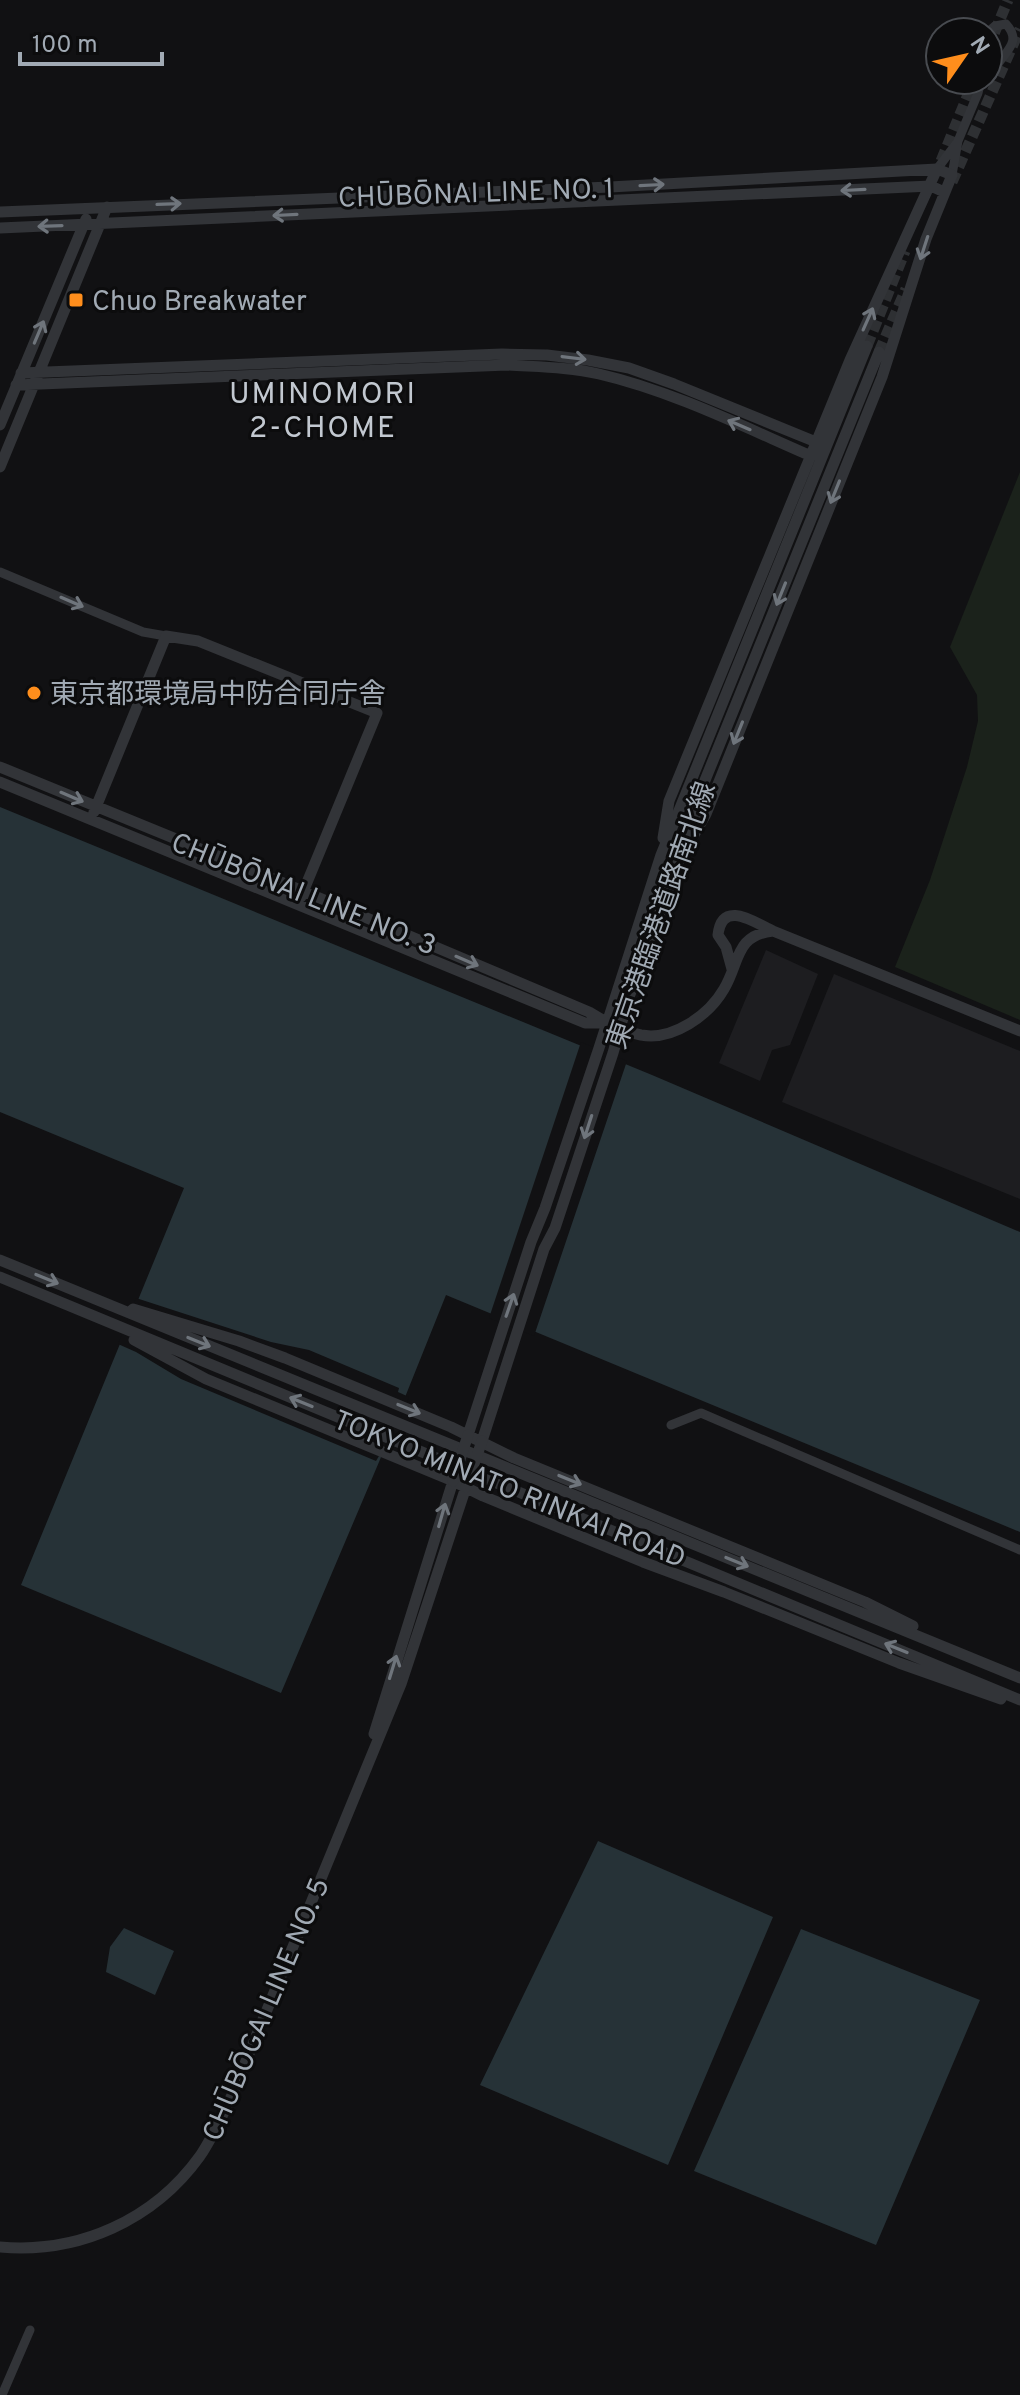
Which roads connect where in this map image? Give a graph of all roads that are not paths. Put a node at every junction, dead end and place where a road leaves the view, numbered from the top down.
1 (1016, 32) edge
2 (1017, 47) edge
3 (977, 96) edge
4 (958, 141) junction
5 (937, 169) junction
6 (952, 175) junction
7 (931, 186) junction
8 (944, 192) junction
9 (107, 207) junction
10 (91, 208) junction
11 (0, 212) edge
12 (100, 223) junction
13 (84, 224) junction
14 (0, 228) edge
15 (867, 346) tunnel mouth
16 (879, 352) tunnel mouth
17 (21, 373) junction
18 (36, 379) junction
19 (16, 385) junction
20 (0, 425) edge
21 (816, 442) junction
22 (811, 456) junction
23 (0, 467) edge
24 (0, 572) edge
25 (166, 636) junction
26 (0, 767) edge
27 (0, 782) edge
28 (96, 807) junction
29 (90, 820) junction
30 (661, 855) junction
31 (679, 861) junction
32 (303, 891) junction
33 (297, 905) junction
34 (747, 920) junction
35 (773, 931) junction
36 (749, 939) junction
37 (732, 969) junction
38 (606, 1023) junction
39 (621, 1028) junction
40 (1020, 1031) edge
41 (0, 1260) edge
42 (0, 1277) edge
43 (97, 1300) junction
44 (103, 1321) junction
45 (671, 1425) dead end
46 (468, 1435) junction
47 (482, 1441) junction
48 (453, 1481) junction
49 (466, 1487) junction
50 (1020, 1550) edge
51 (995, 1668) junction
52 (1020, 1678) edge
53 (1020, 1703) edge
54 (356, 1796) junction
55 (0, 2247) edge
56 (30, 2330) dead end
57 (2, 2395) edge

1 - 2 street
3 - 4 street
4 - 5 street
4 - 6 street
5 - 6 street, CHŪBŌNAI LINE NO. 1
5 - 7 street
9 -> 5 street, CHŪBŌNAI LINE NO. 1
6 - 8 street
7 - 8 street, CHŪBŌNAI LINE NO. 1
7 -> 12 street, CHŪBŌNAI LINE NO. 1
21 -> 7 street
8 -> 31 street
9 - 10 street, CHŪBŌNAI LINE NO. 1
9 - 12 street
10 - 11 street, CHŪBŌNAI LINE NO. 1
10 - 13 street
12 - 13 street, CHŪBŌNAI LINE NO. 1
12 - 18 street
13 -> 14 street, CHŪBŌNAI LINE NO. 1
17 -> 13 street
15 - 30 street, 東京港臨港道路南北線
16 -> 31 street, 東京港臨港道路南北線
17 - 18 street
17 - 19 street
18 - 19 street
18 -> 21 street
22 -> 18 street
18 - 23 street
19 - 20 street
21 - 22 street
22 - 30 street
24 -> 25 street
25 - 28 street
25 - 32 street
26 -> 28 street, CHŪBŌNAI LINE NO. 3
27 - 29 street, CHŪBŌNAI LINE NO. 3
28 - 29 street
28 - 32 street, CHŪBŌNAI LINE NO. 3
29 - 33 street, CHŪBŌNAI LINE NO. 3
30 - 38 street, 東京港臨港道路南北線
31 - 39 street, 東京港臨港道路南北線
32 - 33 street
32 -> 38 street, CHŪBŌNAI LINE NO. 3
33 - 38 street, CHŪBŌNAI LINE NO. 3
34 - 35 street
34 - 36 street
34 - 37 street
35 - 36 street
35 - 40 street
36 - 37 street, CHŪBŌNAI LINE NO. 3
37 - 39 street, CHŪBŌNAI LINE NO. 3
38 - 39 street, CHŪBŌNAI LINE NO. 3
46 -> 38 street, 東京港臨港道路南北線
39 -> 47 street, 東京港臨港道路南北線
41 -> 43 street, TOKYO MINATO RINKAI ROAD
42 - 44 street, TOKYO MINATO RINKAI ROAD
43 -> 46 street
43 -> 51 street, TOKYO MINATO RINKAI ROAD
44 - 48 street
53 -> 44 street, TOKYO MINATO RINKAI ROAD
45 - 50 street
46 - 47 street, bridge
46 - 48 street, 東京港臨港道路南北線, bridge
47 - 49 street, 東京港臨港道路南北線, bridge
47 -> 51 street
48 - 49 street, bridge
54 -> 48 street, CHŪBŌGAI LINE NO. 5
49 - 53 street
49 - 54 street, CHŪBŌGAI LINE NO. 5
51 - 52 street, TOKYO MINATO RINKAI ROAD
54 - 55 street, CHŪBŌGAI LINE NO. 5
56 - 57 street

